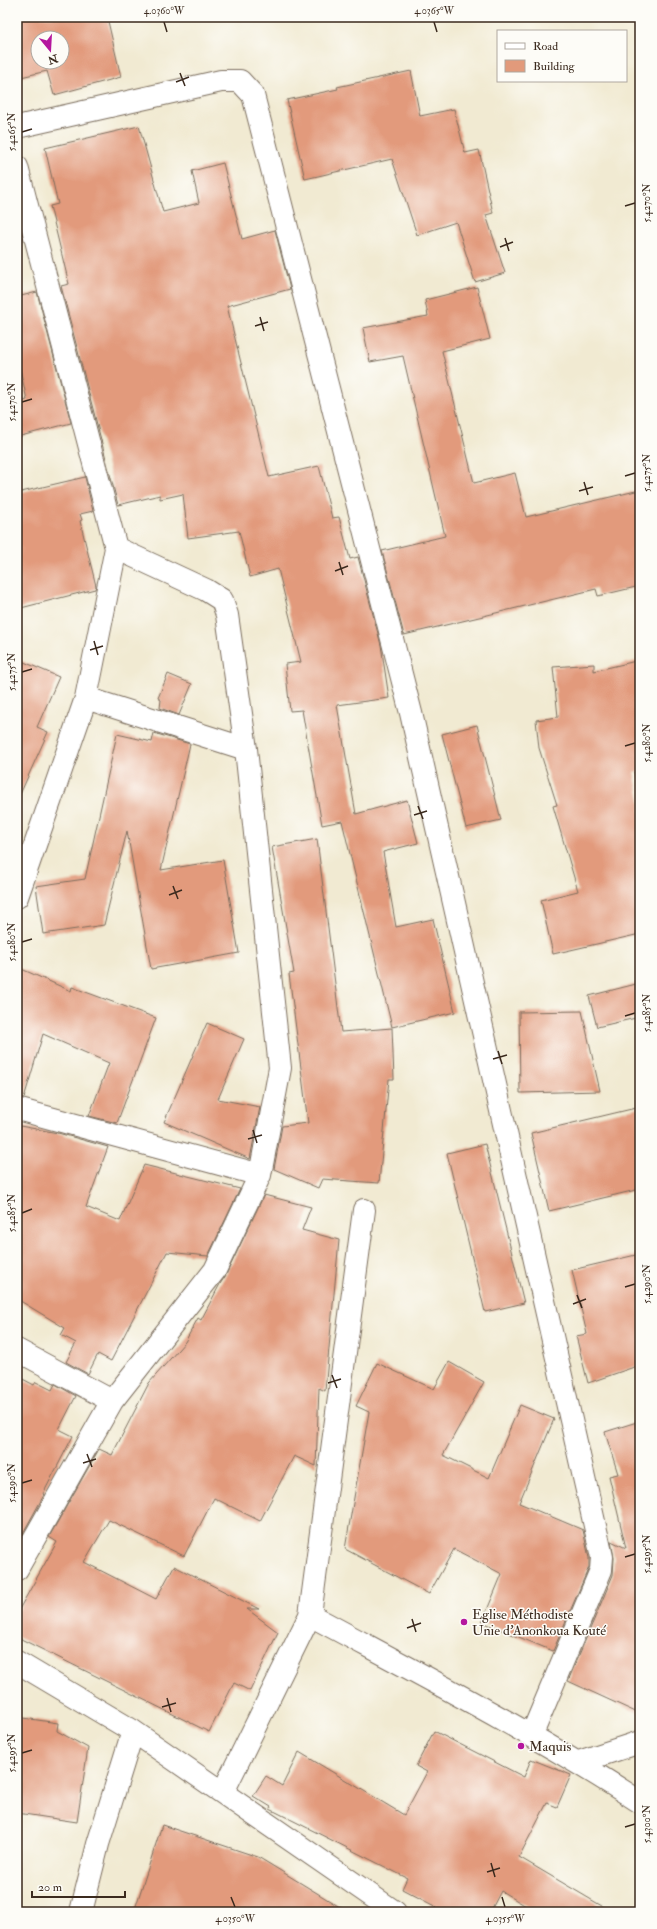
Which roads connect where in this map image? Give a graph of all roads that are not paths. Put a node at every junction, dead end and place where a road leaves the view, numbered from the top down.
1 (17, 127) edge
2 (17, 167) edge
3 (116, 548) junction
4 (86, 698) junction
5 (246, 748) junction
6 (17, 897) edge
7 (17, 1109) edge
8 (260, 1175) junction
9 (364, 1210) dead end
10 (17, 1350) edge
11 (112, 1401) junction
12 (17, 1569) edge
13 (310, 1615) junction
14 (17, 1662) edge
15 (133, 1731) junction
16 (532, 1734) junction
17 (640, 1742) edge
18 (579, 1762) junction
19 (223, 1792) junction
20 (640, 1802) edge
21 (82, 1912) edge
22 (395, 1912) edge

1 - 16 street
2 - 3 street
3 - 4 street
3 - 5 street
4 - 5 street
4 - 6 street
5 - 8 street
7 - 8 street
8 - 11 street
9 - 13 street
10 - 11 street
11 - 12 street
13 - 16 street
13 - 19 street
14 - 15 street
15 - 19 street
15 - 21 street
16 - 18 street
17 - 18 street
18 - 20 street
19 - 22 street

